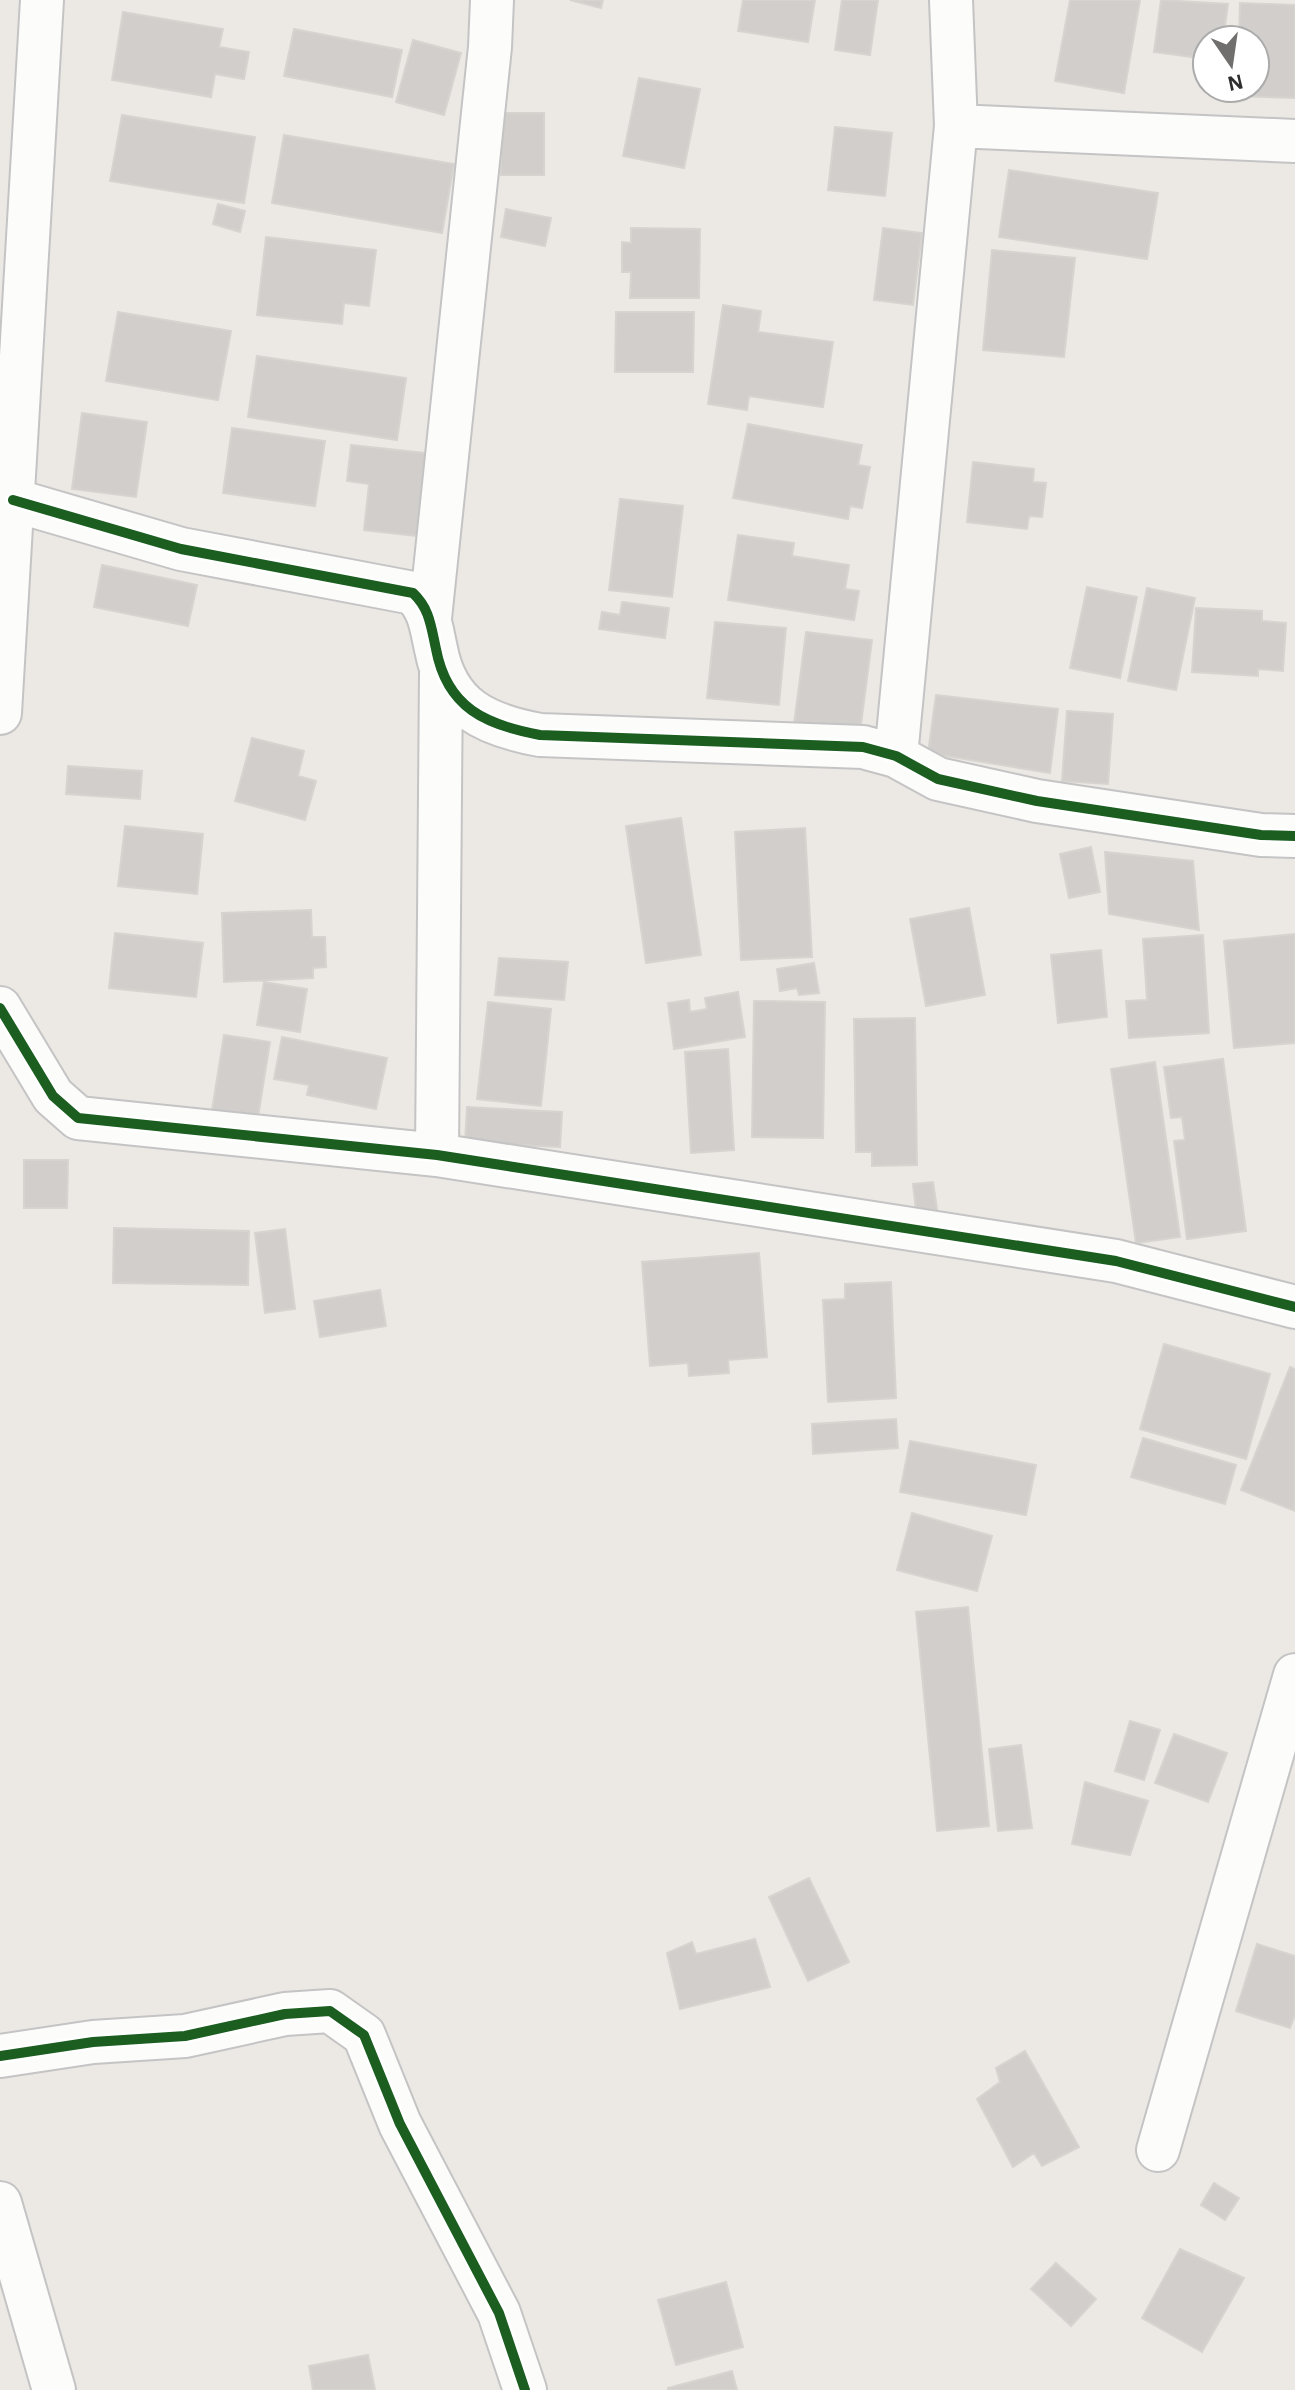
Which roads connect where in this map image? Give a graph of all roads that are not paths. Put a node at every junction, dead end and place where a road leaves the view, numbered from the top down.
1 (42, 0) edge
2 (492, 0) edge
3 (951, 0) edge
4 (18, 81) edge
5 (956, 126) junction
6 (1295, 141) edge
7 (13, 500) junction
8 (430, 618) junction
9 (441, 674) junction
10 (0, 713) edge
11 (896, 756) junction
12 (1295, 836) edge
13 (0, 1008) edge
14 (437, 1155) junction
15 (1295, 1307) edge
16 (1295, 1675) edge
17 (0, 2056) edge
18 (1158, 2150) dead end
19 (0, 2203) edge
20 (54, 2390) edge
21 (525, 2390) edge

1 - 4 street
2 - 8 street
3 - 5 street
4 - 7 street
5 - 6 street
5 - 11 street
7 - 8 street
7 - 10 street
8 - 9 street
9 - 11 street
9 - 14 street
11 - 12 street
13 - 14 street
14 - 15 street
16 - 18 street
17 - 21 street
19 - 20 street

